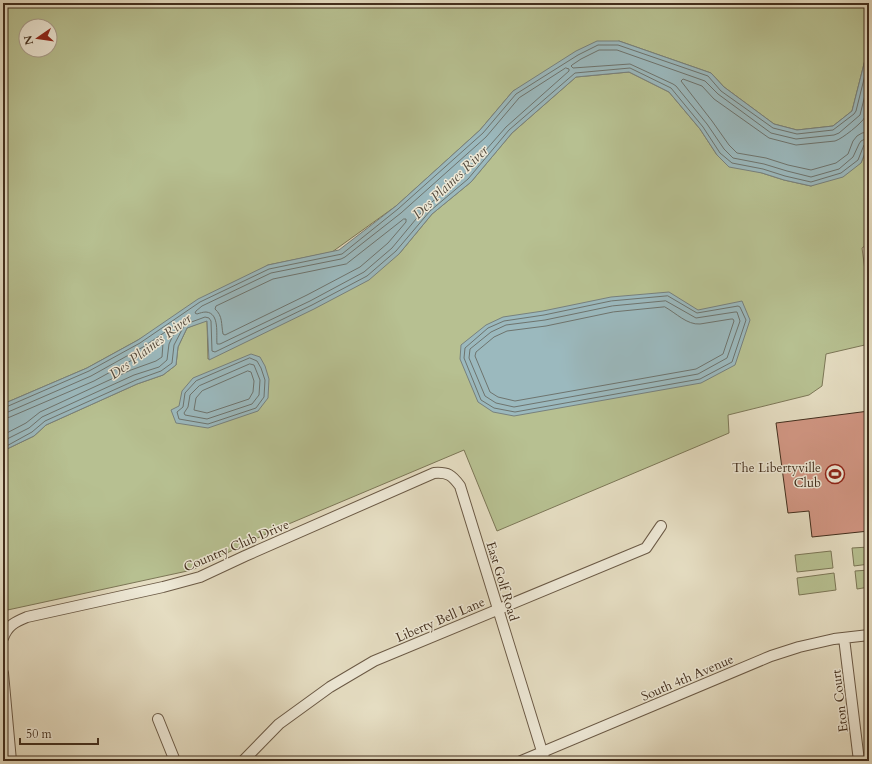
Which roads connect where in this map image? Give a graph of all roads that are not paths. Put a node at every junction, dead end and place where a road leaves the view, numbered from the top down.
1 (390, 492) joint
2 (661, 526) dead end
3 (498, 609) junction
4 (869, 635) edge
5 (3, 638) edge
6 (844, 638) junction
7 (3, 673) edge
8 (158, 719) dead end
9 (544, 756) edge
10 (11, 761) edge
11 (175, 761) edge
12 (243, 761) edge
13 (521, 761) edge
14 (859, 761) edge

1 - 3 street, East Golf Road
1 - 5 street, Country Club Drive
2 - 3 street, Liberty Bell Lane
3 - 9 street, East Golf Road
3 - 12 street, Liberty Bell Lane
4 - 6 street, South 4th Avenue
6 - 9 street, South 4th Avenue
6 - 14 street, Eton Court
7 - 10 street
8 - 11 street
9 - 13 street, South 4th Avenue

